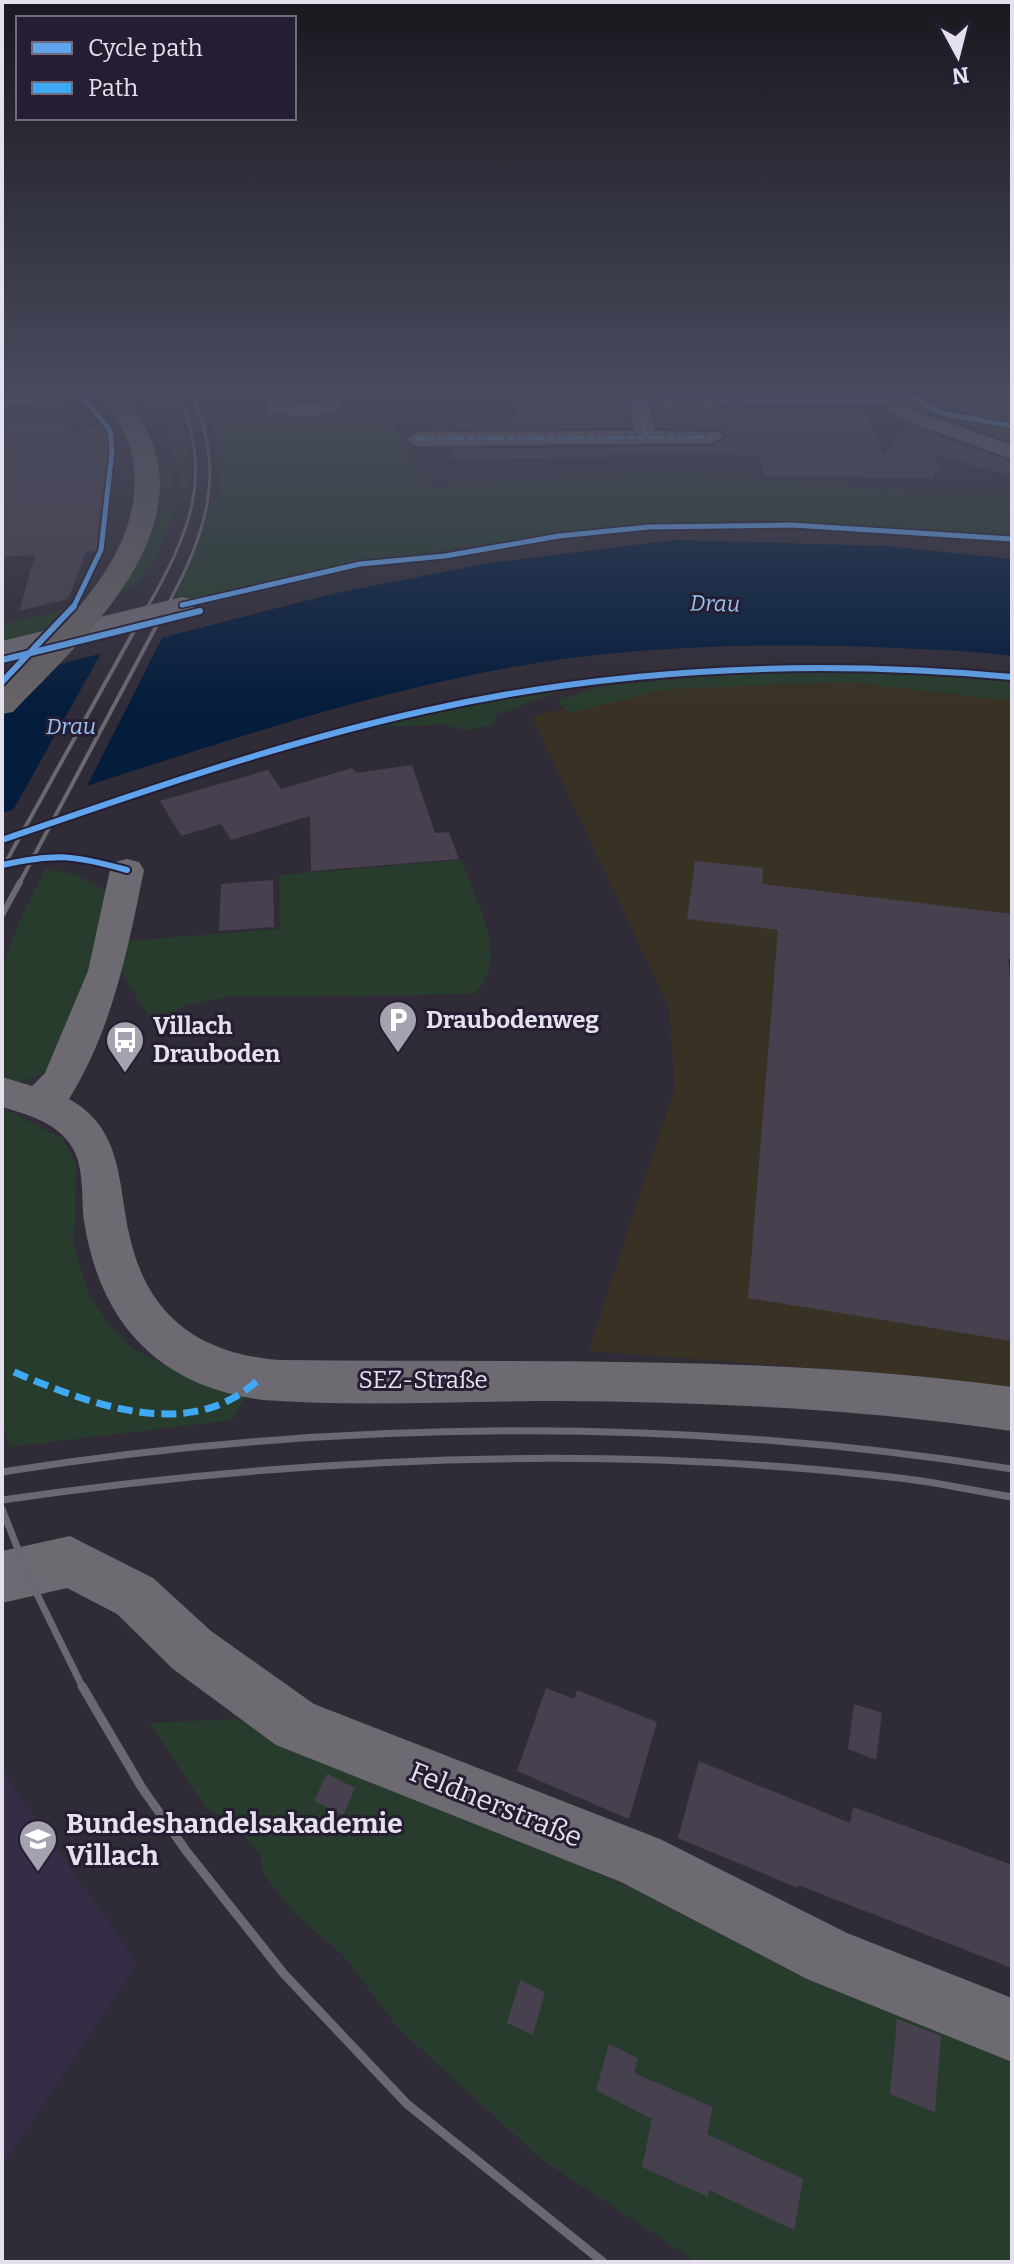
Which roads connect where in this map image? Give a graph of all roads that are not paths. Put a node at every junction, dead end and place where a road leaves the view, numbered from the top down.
1 (145, 498) edge
2 (182, 605) dead end
3 (2, 649) edge
4 (2, 705) edge
5 (127, 870) dead end
6 (20, 1098) edge
7 (1012, 1409) edge
8 (2, 1577) edge
9 (1012, 2030) edge

1 - 4 main road
2 - 3 street
5 - 6 street
6 - 7 street, SEZ-Straße
8 - 9 street, Feldnerstraße

